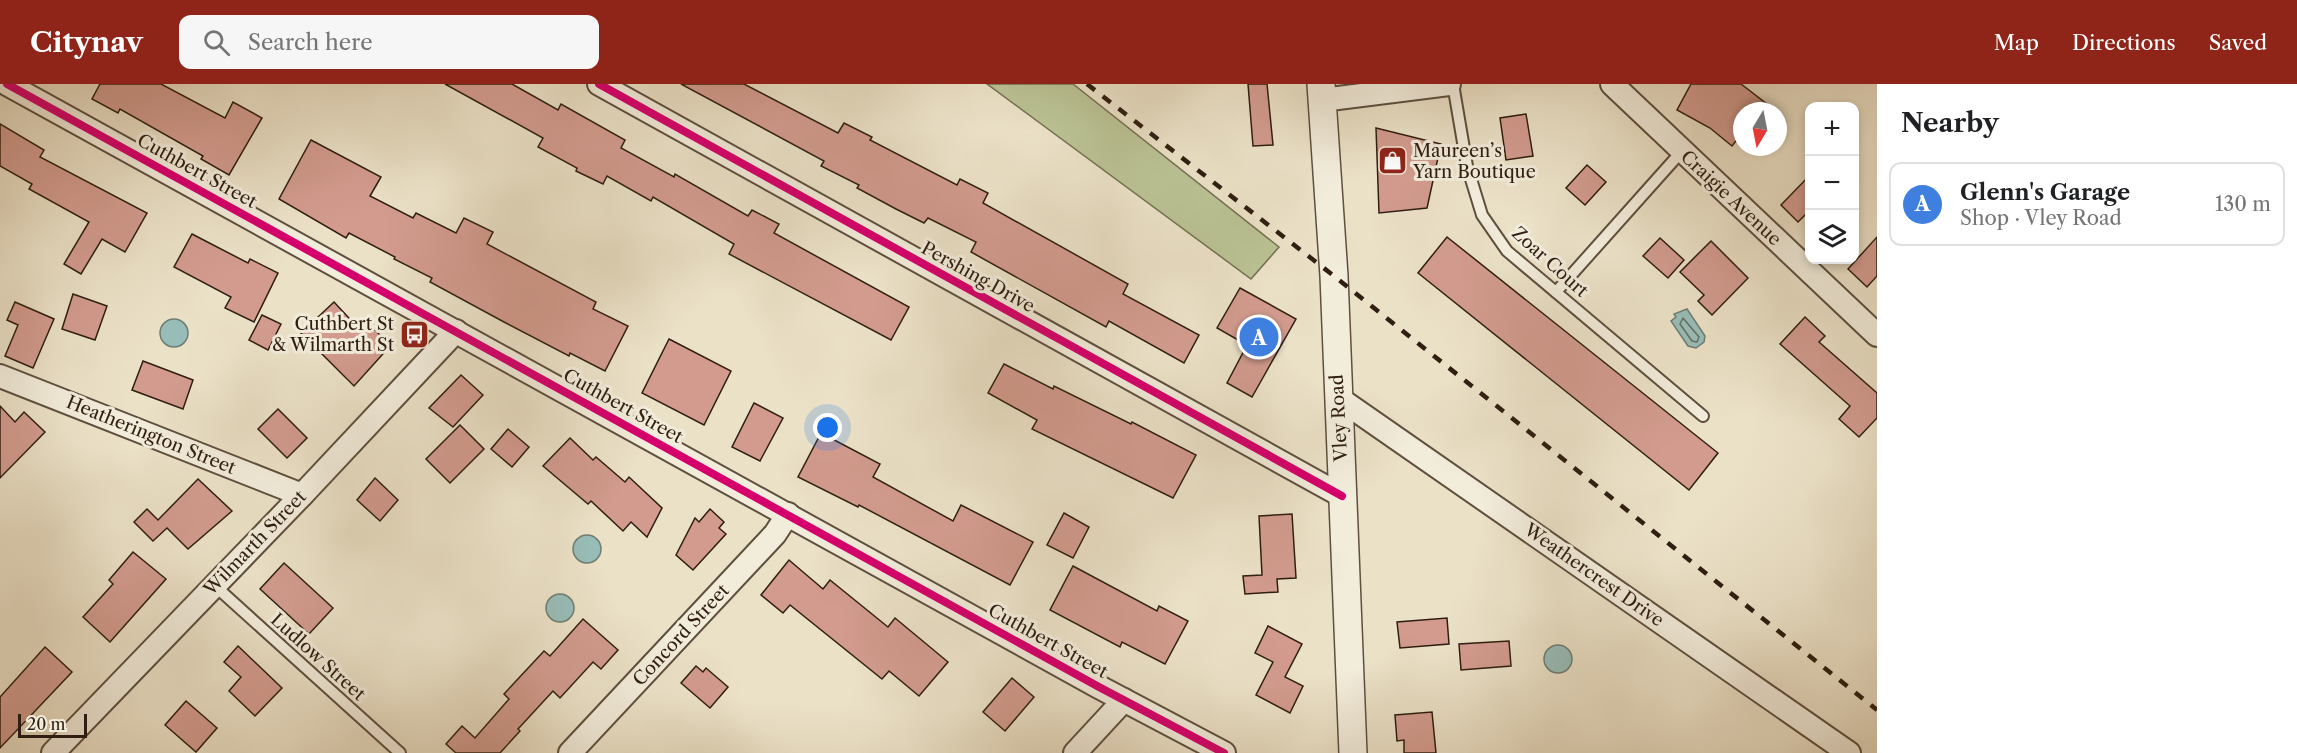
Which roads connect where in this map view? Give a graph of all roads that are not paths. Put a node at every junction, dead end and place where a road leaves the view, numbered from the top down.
1 (7, 84) edge
2 (598, 84) edge
3 (1451, 84) edge
4 (1612, 84) edge
5 (1321, 92) edge
6 (1682, 151) junction
7 (1556, 292) junction
8 (456, 331) junction
9 (1877, 335) edge
10 (0, 376) edge
11 (1337, 397) junction
12 (1703, 416) dead end
13 (302, 495) junction
14 (1342, 496) junction
15 (788, 514) junction
16 (214, 585) junction
17 (1124, 700) junction
18 (53, 753) edge
19 (400, 753) edge
20 (570, 753) edge
21 (1075, 753) edge
22 (1224, 753) edge
23 (1353, 753) edge
24 (1849, 753) edge

1 - 8 street, Cuthbert Street
2 - 14 street, Pershing Drive
3 - 5 street
3 - 7 lane, Zoar Court
4 - 6 street, Craigie Avenue
5 - 11 street, Vley Road
6 - 7 lane
6 - 9 street, Craigie Avenue
7 - 12 lane, Zoar Court
8 - 13 street, Wilmarth Street
8 - 15 street, Cuthbert Street
10 - 13 street, Heatherington Street
11 - 14 street, Vley Road
11 - 24 street, Weathercrest Drive
13 - 16 street, Wilmarth Street
14 - 23 street, Vley Road
15 - 17 street, Cuthbert Street
15 - 20 street, Concord Street
16 - 18 street, Wilmarth Street
16 - 19 lane, Ludlow Street
17 - 21 street
17 - 22 street, Cuthbert Street

